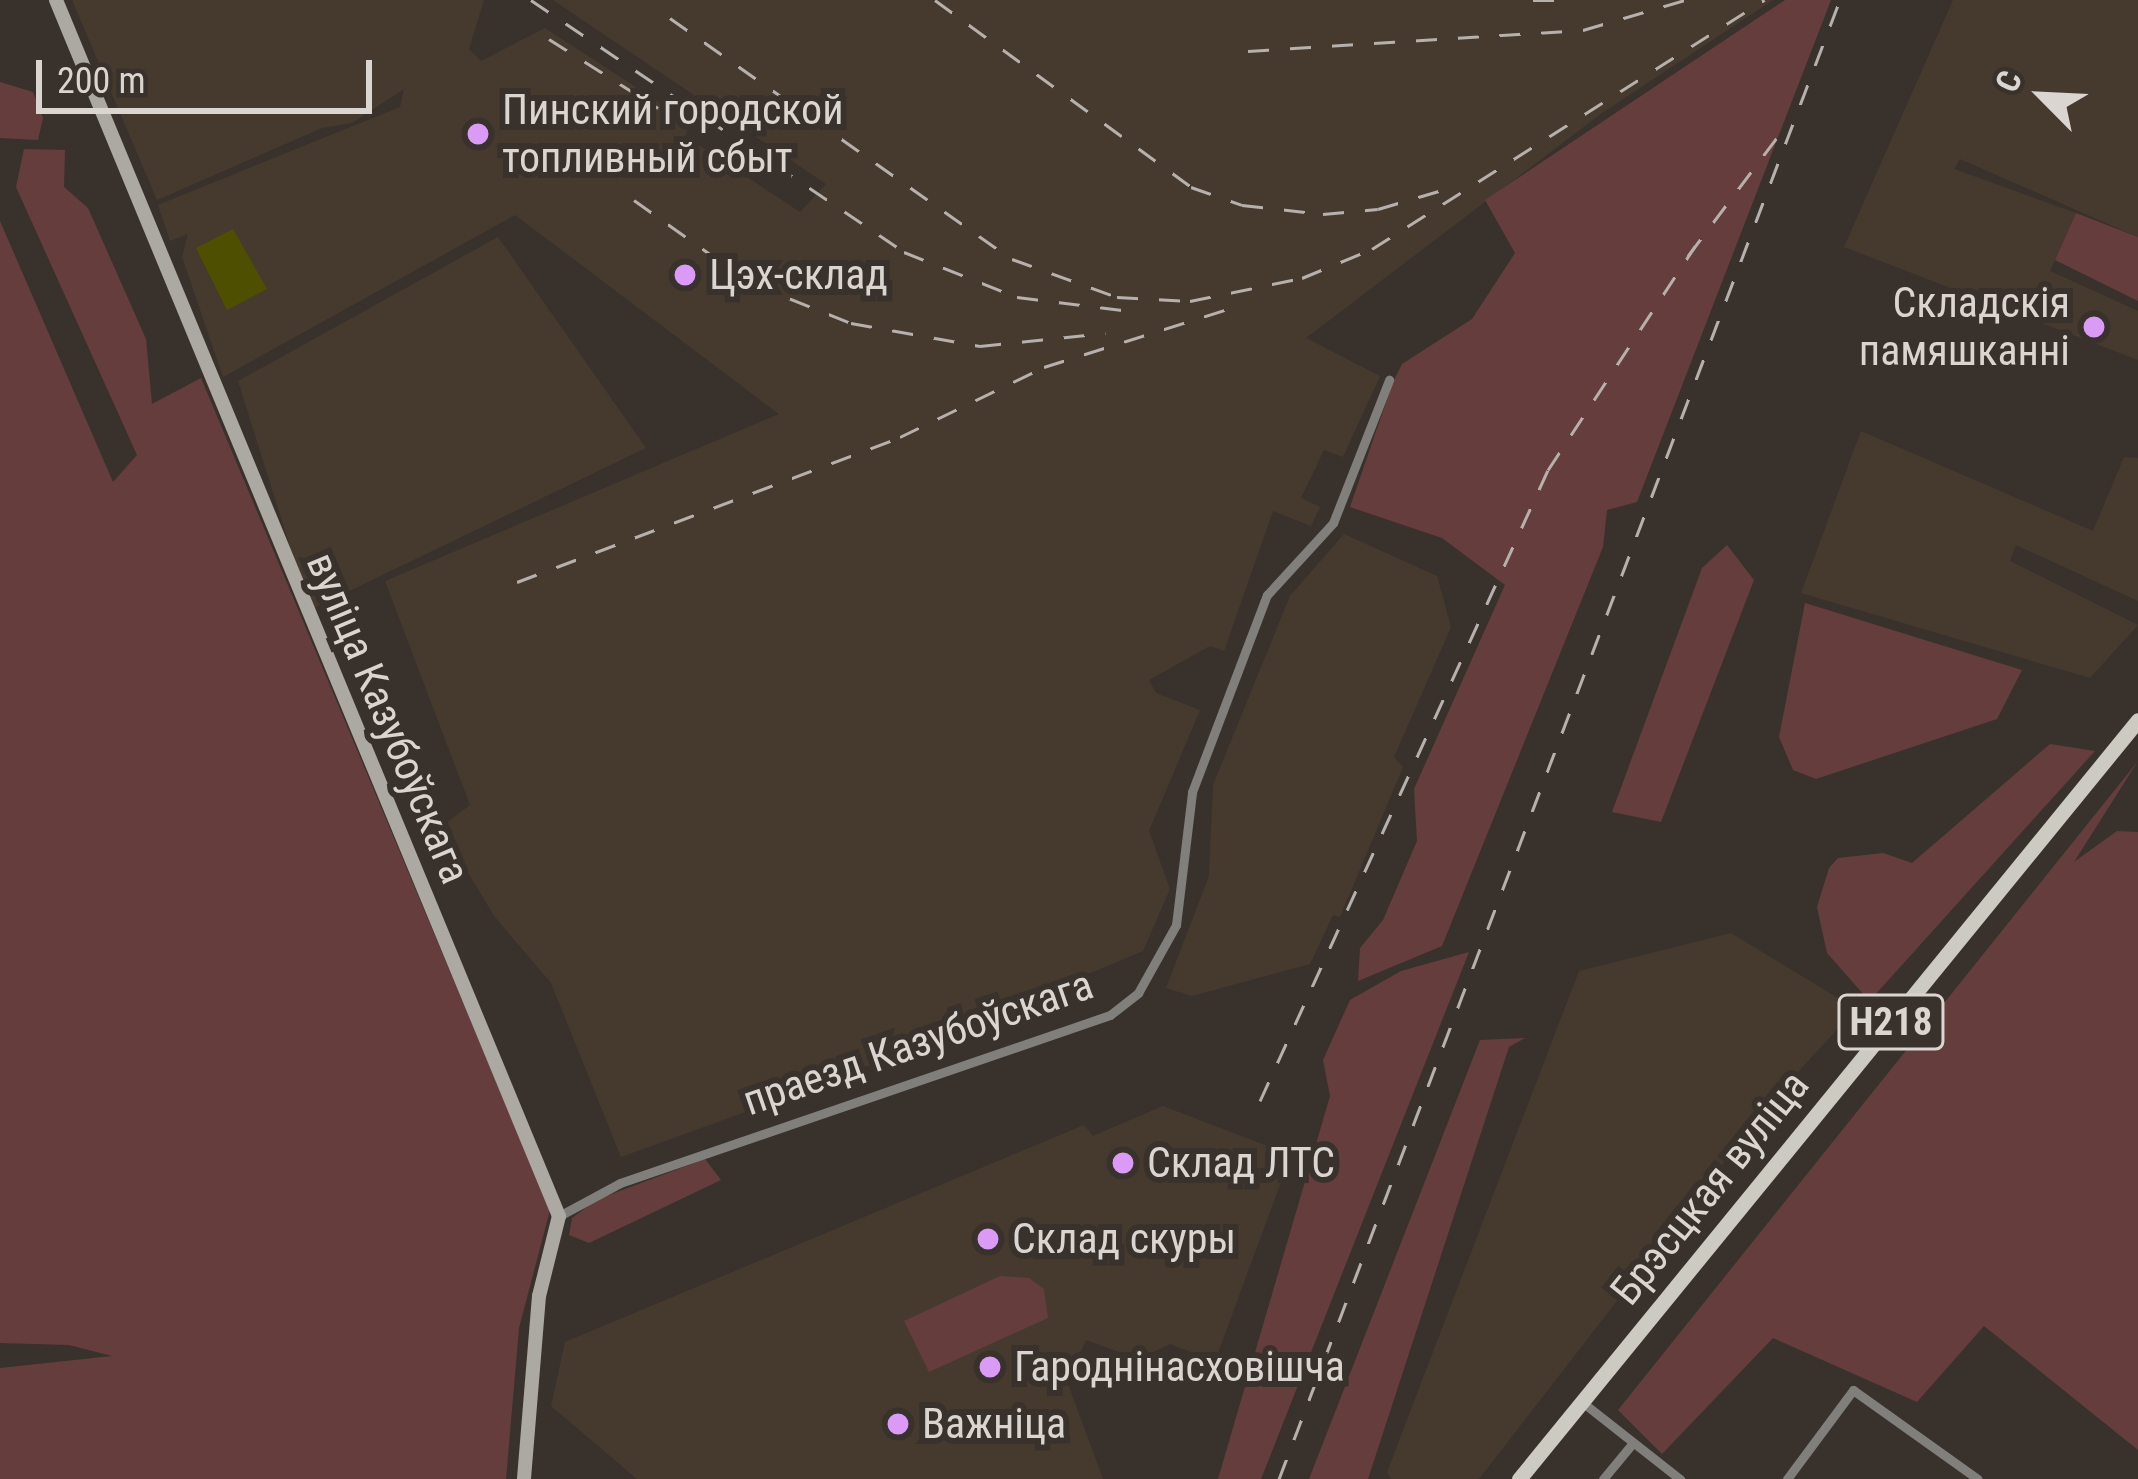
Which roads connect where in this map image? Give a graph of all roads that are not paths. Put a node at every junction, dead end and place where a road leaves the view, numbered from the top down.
1 (56, 0) edge
2 (1389, 380) dead end
3 (2138, 719) edge
4 (559, 1216) junction
5 (1582, 1402) junction
6 (1632, 1444) junction
7 (524, 1479) edge
8 (1520, 1479) edge
9 (1603, 1479) edge
10 (1680, 1479) edge
11 (1786, 1479) edge
12 (1978, 1479) edge

1 - 4 street, вуліца Казубоўскага
2 - 4 street, праезд Казубоўскага
3 - 5 main road, Брэсцкая вуліца / Н218
4 - 7 street
5 - 6 street
5 - 8 main road, Брэсцкая вуліца / Н218
6 - 9 street
6 - 10 street
11 - 12 street

